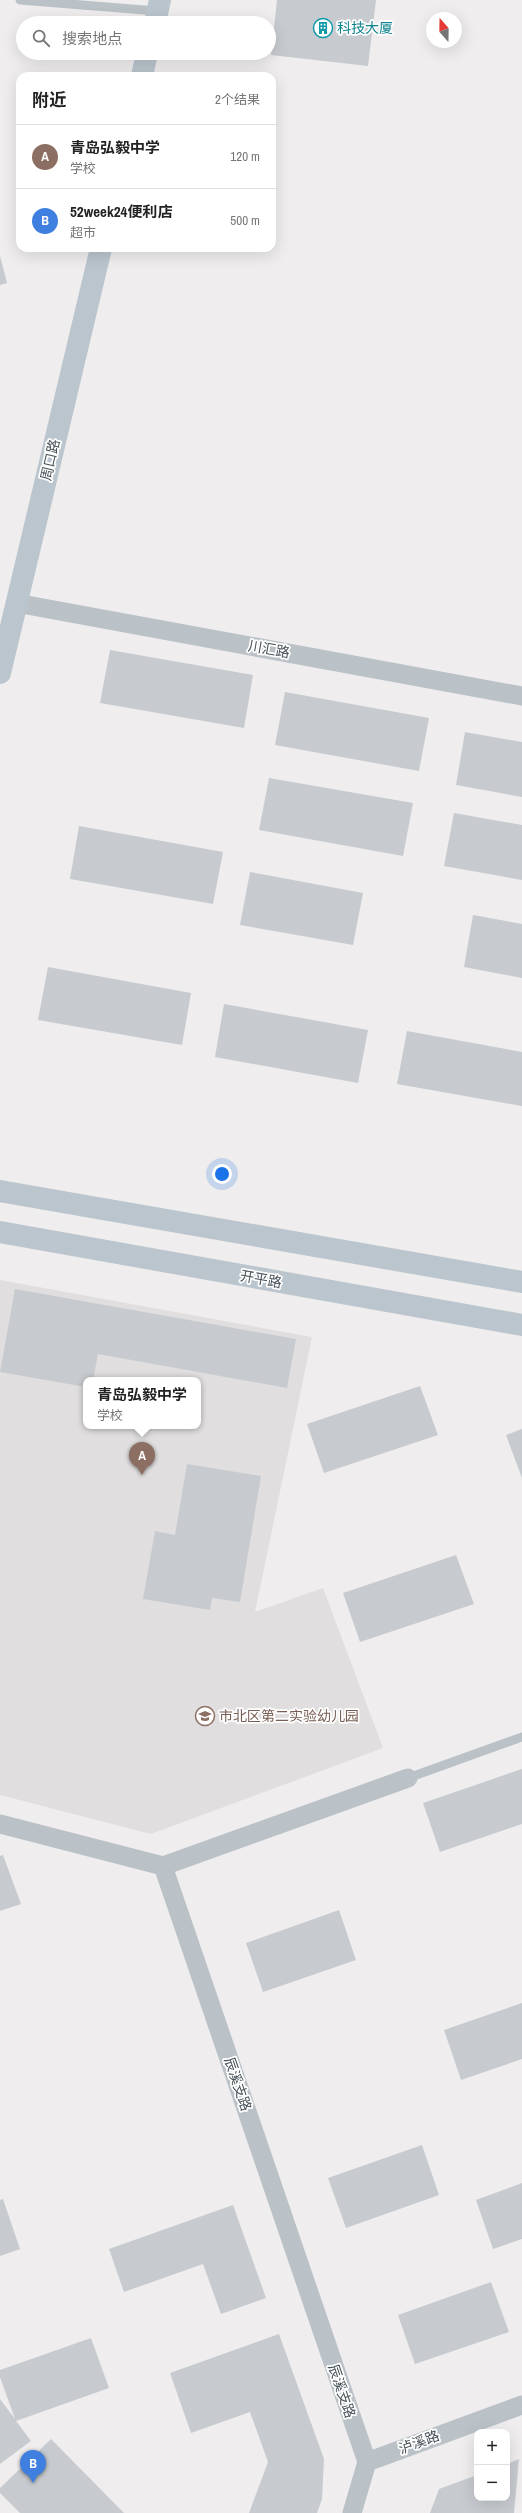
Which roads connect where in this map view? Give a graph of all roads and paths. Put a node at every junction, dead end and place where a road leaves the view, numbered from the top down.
1 (20, 0) edge
2 (157, 11) edge
3 (145, 60) edge
4 (143, 72) edge
5 (100, 252) edge
6 (16, 603) junction
7 (0, 673) edge
8 (522, 696) edge
9 (0, 1192) edge
10 (0, 1232) edge
11 (522, 1282) edge
12 (522, 1325) edge
13 (522, 1736) edge
14 (408, 1778) joint
15 (0, 1824) edge
16 (163, 1866) junction
17 (522, 2405) edge
18 (367, 2462) junction
19 (352, 2513) edge

1 - 2 lane
3 - 4 main road
5 - 6 main road, 周口路
6 - 7 main road, 周口路
6 - 8 street, 川汇路
9 - 11 main road
10 - 12 main road, 开平路
13 - 14 lane
14 - 16 street
15 - 16 street
16 - 18 street, 辰溪支路
17 - 18 street, 泸溪路
18 - 19 street

